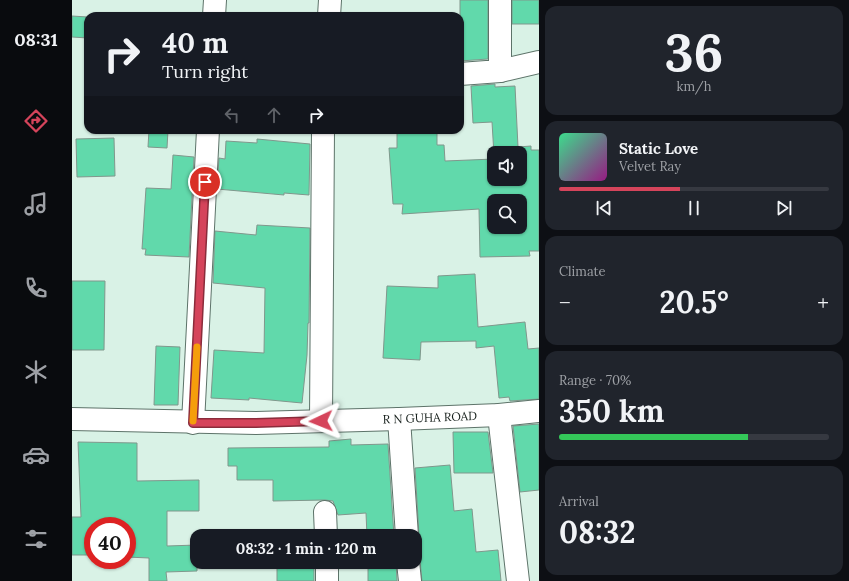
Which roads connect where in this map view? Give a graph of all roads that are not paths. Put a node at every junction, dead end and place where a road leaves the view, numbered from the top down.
1 (215, 0) edge
2 (330, 0) edge
3 (500, 0) edge
4 (214, 12) edge
5 (329, 12) edge
6 (539, 62) edge
7 (500, 71) junction
8 (464, 74) edge
9 (208, 134) edge
10 (323, 134) edge
11 (539, 411) edge
12 (499, 415) junction
13 (72, 419) edge
14 (399, 419) junction
15 (321, 421) junction
16 (193, 423) junction
17 (325, 512) dead end
18 (326, 529) edge
19 (407, 529) edge
20 (327, 569) edge
21 (409, 569) edge
22 (328, 581) edge
23 (410, 581) edge
24 (518, 581) edge

1 - 4 street
2 - 5 street
3 - 7 street
6 - 7 street
7 - 8 street
9 - 16 street
10 - 15 street
11 - 12 street, R N GUHA ROAD
12 - 14 street, R N GUHA ROAD
12 - 24 street
13 - 16 street, R N GUHA ROAD
14 - 15 street, R N GUHA ROAD
14 - 19 street
15 - 16 street, R N GUHA ROAD
17 - 18 street
20 - 22 street
21 - 23 street

